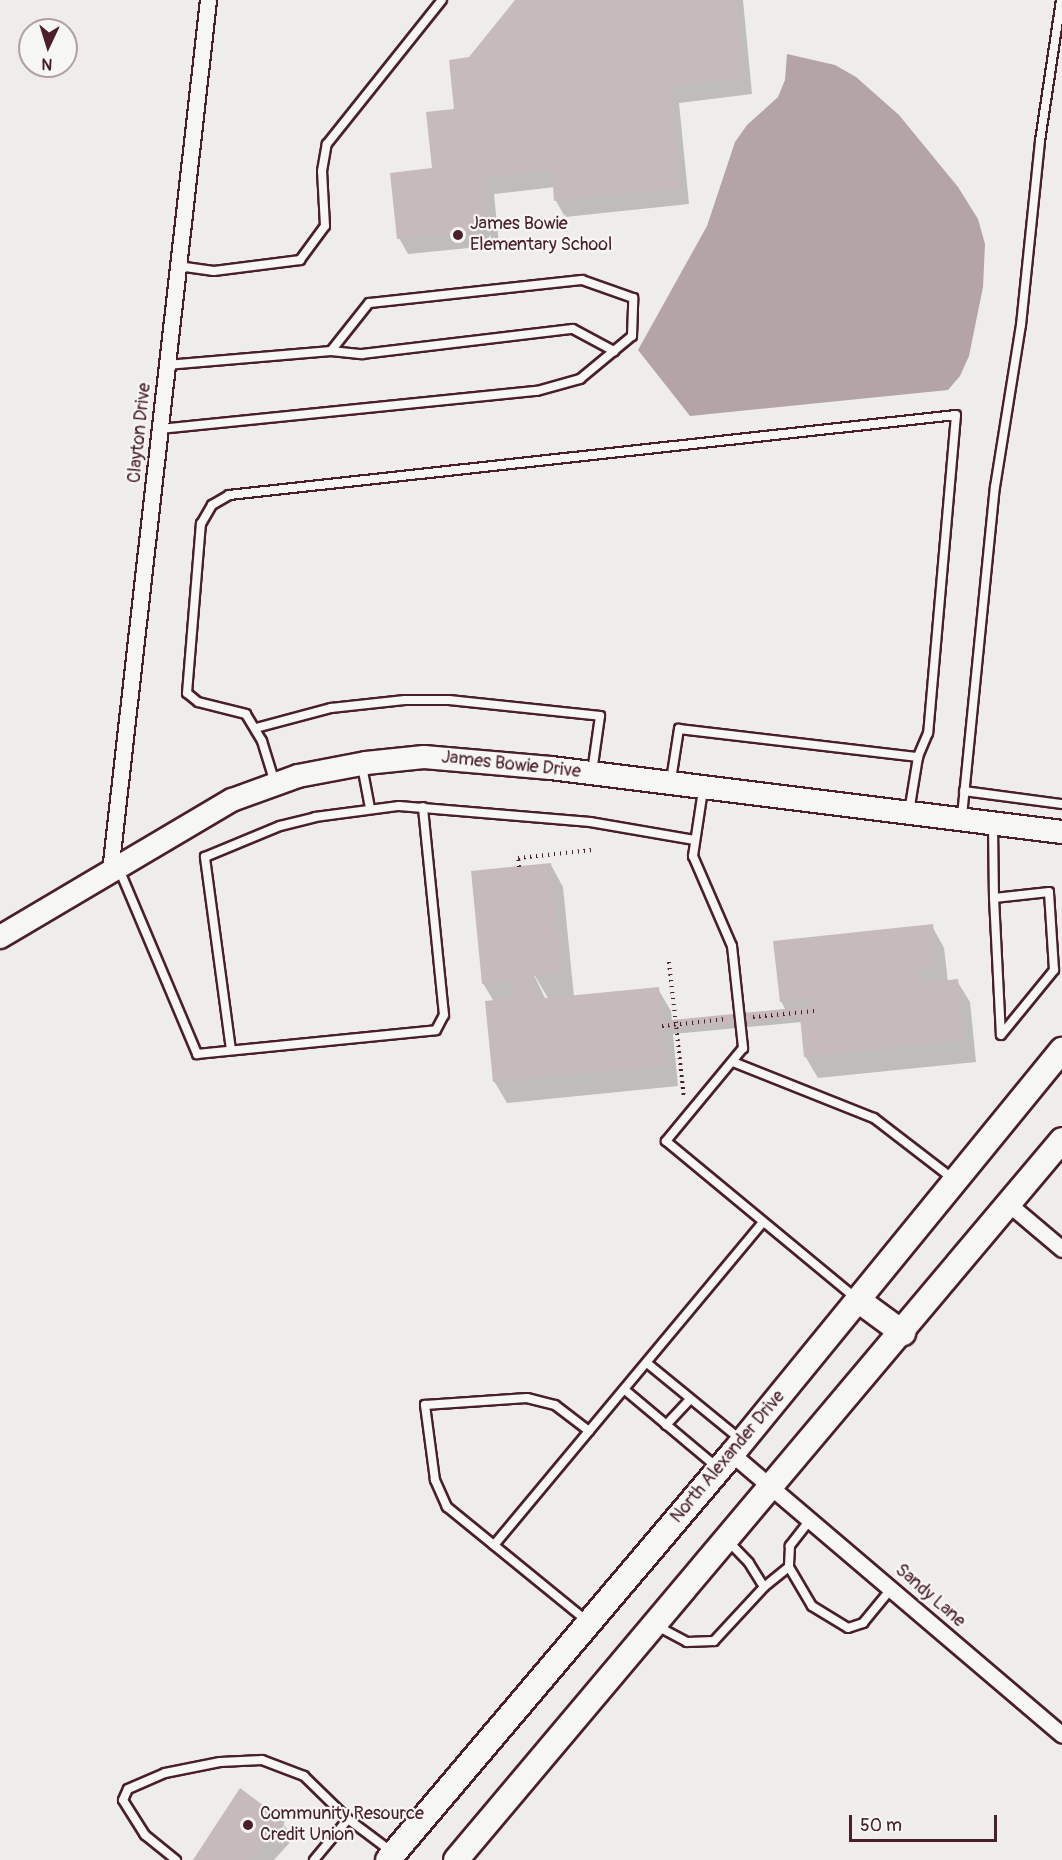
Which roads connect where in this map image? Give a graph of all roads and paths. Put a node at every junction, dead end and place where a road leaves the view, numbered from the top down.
1 (208, 0) edge
2 (442, 0) edge
3 (1061, 0) edge
4 (178, 266) junction
5 (331, 351) junction
6 (614, 351) junction
7 (167, 365) junction
8 (160, 429) junction
9 (256, 728) junction
10 (918, 757) junction
11 (362, 764) junction
12 (592, 773) junction
13 (671, 783) junction
14 (275, 784) junction
15 (704, 787) junction
16 (964, 791) junction
17 (1062, 804) edge
18 (423, 807) junction
19 (370, 808) junction
20 (909, 814) junction
21 (962, 820) junction
22 (993, 824) junction
23 (1062, 832) edge
24 (694, 840) junction
25 (593, 850) dead end
26 (519, 867) dead end
27 (114, 869) junction
28 (994, 898) junction
29 (0, 937) edge
30 (669, 962) dead end
31 (815, 1011) dead end
32 (753, 1017) dead end
33 (727, 1019) dead end
34 (676, 1024) junction
35 (662, 1026) dead end
36 (231, 1050) junction
37 (1062, 1050) edge
38 (733, 1062) junction
39 (684, 1099) dead end
40 (1062, 1140) edge
41 (955, 1181) junction
42 (1010, 1205) junction
43 (763, 1222) junction
44 (1062, 1249) edge
45 (858, 1300) junction
46 (903, 1333) junction
47 (647, 1363) junction
48 (625, 1390) junction
49 (690, 1399) junction
50 (666, 1425) junction
51 (589, 1431) junction
52 (731, 1455) junction
53 (773, 1486) junction
54 (810, 1519) junction
55 (728, 1541) junction
56 (494, 1545) junction
57 (789, 1567) junction
58 (764, 1587) junction
59 (892, 1588) junction
60 (588, 1622) junction
61 (656, 1625) junction
62 (1062, 1735) edge
63 (348, 1819) junction
64 (394, 1858) edge
65 (176, 1860) edge
66 (314, 1860) edge
67 (456, 1860) edge

1 - 4 street, Clayton Drive
2 - 4 lane
3 - 16 lane
4 - 7 street, Clayton Drive
5 - 6 lane
5 - 6 lane
5 - 7 lane
6 - 8 lane
7 - 8 street, Clayton Drive
8 - 27 street, Clayton Drive
9 - 10 lane
9 - 12 lane
9 - 14 lane
10 - 13 lane
10 - 20 lane
11 - 12 street, James Bowie Drive
11 - 14 street, James Bowie Drive
11 - 19 lane
12 - 13 street, James Bowie Drive
13 - 15 street, James Bowie Drive
14 - 27 street, James Bowie Drive
15 - 20 street, James Bowie Drive
15 - 24 lane
16 - 17 lane
16 - 21 lane
18 - 19 lane
18 - 24 lane
18 - 36 lane
19 - 36 lane
20 - 21 street, James Bowie Drive
21 - 22 street, James Bowie Drive
22 - 23 street, James Bowie Drive
22 - 28 lane
24 - 38 lane
25 - 26 path
27 - 29 street, James Bowie Drive
27 - 36 lane
28 - 28 lane
30 - 34 path
31 - 32 path
33 - 34 path
34 - 35 path
34 - 39 path
37 - 41 main road, North Alexander Drive
38 - 41 lane
38 - 43 lane
40 - 42 main road
41 - 45 main road, North Alexander Drive
42 - 44 street
42 - 46 main road
43 - 45 lane
43 - 47 lane
45 - 46 main road
45 - 52 main road, North Alexander Drive
46 - 53 main road
47 - 48 lane
47 - 49 lane
48 - 50 lane
48 - 51 lane
49 - 50 lane
49 - 52 lane
50 - 52 lane
51 - 56 lane
51 - 56 lane
52 - 53 street, Sandy Lane
52 - 60 main road, North Alexander Drive
53 - 54 street, Sandy Lane
53 - 55 main road
54 - 57 lane
54 - 59 street, Sandy Lane
55 - 58 lane
55 - 61 main road
56 - 60 lane
57 - 58 lane
57 - 59 lane
58 - 61 lane
59 - 62 street, Sandy Lane
60 - 64 main road, North Alexander Drive
61 - 67 main road
63 - 64 lane
63 - 65 lane
63 - 66 lane

